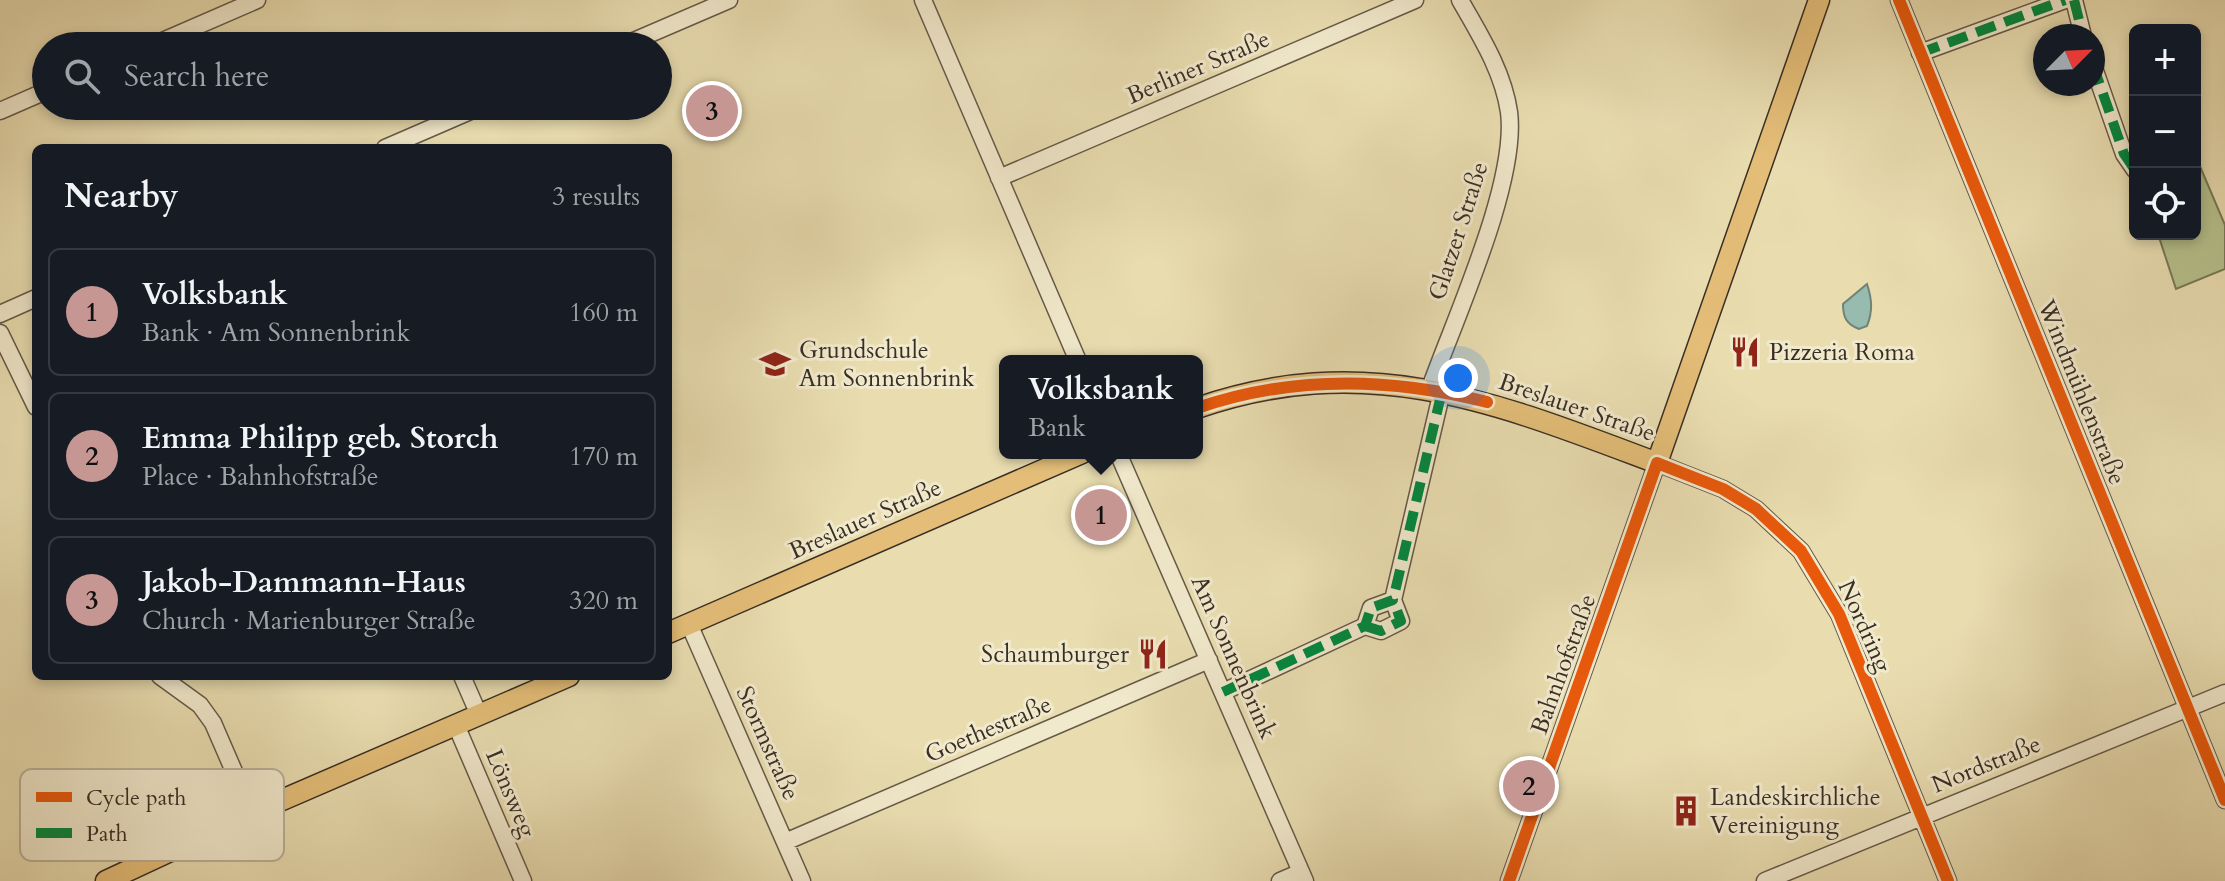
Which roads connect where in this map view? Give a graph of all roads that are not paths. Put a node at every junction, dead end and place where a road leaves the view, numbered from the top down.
1 (257, 0) edge
2 (729, 0) edge
3 (923, 0) edge
4 (1415, 0) edge
5 (1460, 0) edge
6 (1819, 0) edge
7 (1899, 0) edge
8 (2065, 0) edge
9 (2074, 0) edge
10 (708, 4) edge
11 (2080, 24) edge
12 (183, 32) edge
13 (651, 32) edge
14 (1920, 53) junction
15 (2104, 96) edge
16 (32, 97) edge
17 (0, 111) edge
18 (450, 120) edge
19 (394, 144) edge
20 (2134, 168) edge
21 (999, 178) junction
22 (32, 300) edge
23 (0, 314) edge
24 (0, 333) edge
25 (1075, 355) edge
26 (1436, 390) junction
27 (32, 399) edge
28 (1203, 406) edge
29 (1068, 459) edge
30 (1121, 459) edge
31 (1657, 463) junction
32 (1393, 600) junction
33 (689, 624) junction
34 (1365, 626) junction
35 (672, 631) edge
36 (1209, 660) junction
37 (166, 680) edge
38 (464, 680) edge
39 (560, 680) edge
40 (1223, 692) junction
41 (2225, 693) edge
42 (2188, 709) junction
43 (479, 715) junction
44 (456, 725) junction
45 (233, 769) edge
46 (284, 799) edge
47 (2225, 800) edge
48 (1921, 816) junction
49 (785, 842) junction
50 (149, 861) edge
51 (1303, 877) edge
52 (106, 881) edge
53 (523, 881) edge
54 (802, 881) edge
55 (1280, 881) edge
56 (1509, 881) edge
57 (1765, 881) edge
58 (1948, 881) edge

1 - 12 street
2 - 10 street
3 - 21 street
4 - 21 street, Berliner Straße
5 - 26 street, Glatzer Straße
6 - 31 main road, Bahnhofstraße
7 - 14 street, Windmühlenstraße
8 - 14 street
9 - 11 street
10 - 13 street
14 - 42 street, Windmühlenstraße
15 - 20 street
16 - 17 street
18 - 19 street
21 - 25 street
22 - 23 street
24 - 27 street
26 - 28 main road, Breslauer Straße
26 - 31 main road, Breslauer Straße
26 - 32 street, Glatzer Straße
29 - 33 main road, Breslauer Straße
30 - 36 street, Am Sonnenbrink
31 - 48 street, Nordring
31 - 56 street, Bahnhofstraße
32 - 34 street
32 - 34 street, Glatzer Straße
33 - 35 main road, Breslauer Straße
33 - 49 street, Stormstraße
34 - 40 street
36 - 40 street, Am Sonnenbrink
36 - 49 street, Goethestraße
37 - 45 street
38 - 43 street
39 - 43 main road
40 - 51 street, Am Sonnenbrink
41 - 42 street, Nordstraße
42 - 47 street, Windmühlenstraße
42 - 48 street, Nordstraße
43 - 44 main road
44 - 46 main road
44 - 53 street, Lönsweg
48 - 57 street, Nordstraße
48 - 58 street, Nordring
49 - 54 street, Stormstraße
50 - 52 main road
51 - 55 street

